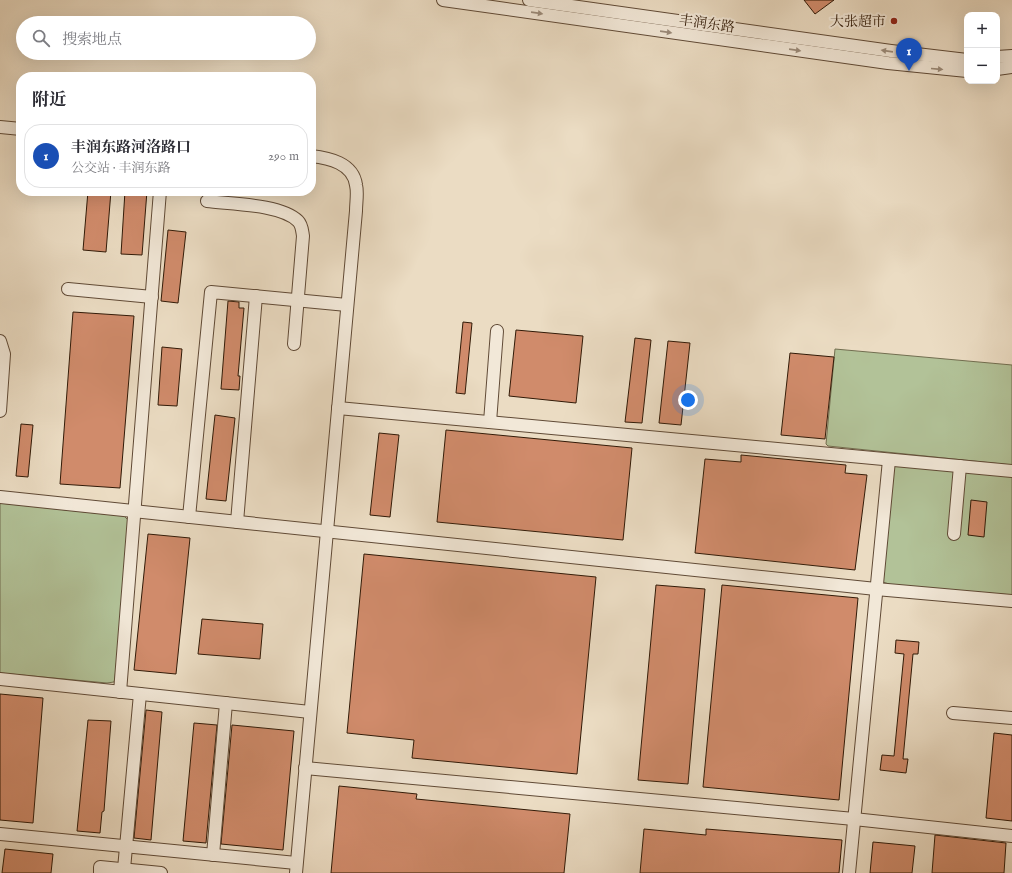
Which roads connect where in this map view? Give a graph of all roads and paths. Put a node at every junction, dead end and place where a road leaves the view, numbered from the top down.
1 (443, 0) edge
2 (528, 0) edge
3 (1012, 56) edge
4 (1000, 57) edge
5 (964, 60) edge
6 (1012, 67) edge
7 (1000, 69) edge
8 (964, 71) edge
9 (0, 127) edge
10 (16, 129) edge
11 (316, 157) edge
12 (160, 196) edge
13 (207, 201) dead end
14 (68, 289) dead end
15 (256, 296) junction
16 (152, 297) junction
17 (298, 300) junction
18 (347, 305) junction
19 (497, 331) dead end
20 (0, 341) edge
21 (294, 344) dead end
22 (338, 408) junction
23 (0, 411) edge
24 (490, 422) junction
25 (888, 460) junction
26 (960, 466) junction
27 (1012, 471) edge
28 (0, 497) edge
29 (134, 511) junction
30 (190, 517) junction
31 (237, 522) junction
32 (327, 531) junction
33 (954, 534) dead end
34 (876, 589) junction
35 (1012, 601) edge
36 (0, 679) edge
37 (120, 692) junction
38 (140, 694) junction
39 (226, 703) junction
40 (310, 712) junction
41 (953, 713) dead end
42 (1012, 718) edge
43 (305, 768) junction
44 (854, 819) junction
45 (0, 834) edge
46 (1012, 836) edge
47 (125, 846) junction
48 (213, 854) junction
49 (296, 868) edge
50 (124, 869) junction
51 (100, 873) edge
52 (161, 873) edge
53 (849, 873) edge

1 -> 8 street, 丰润东路
5 -> 2 street, 丰润东路
3 - 4 street
6 - 7 street
9 - 10 street
11 - 18 street
12 - 16 street
13 - 17 street
14 - 16 street
15 - 17 street
15 - 30 street
15 - 31 street
16 - 29 street
17 - 18 street
17 - 21 street
18 - 22 street
19 - 24 street
20 - 23 street
22 - 24 street
22 - 32 street
24 - 25 street
25 - 26 street
25 - 34 street
26 - 27 street
26 - 33 street
28 - 29 street
29 - 30 street
29 - 37 street
30 - 31 street
31 - 32 street
32 - 34 street
32 - 40 street
34 - 35 street
34 - 44 street
36 - 37 street
37 - 38 street
38 - 39 street
38 - 47 street
39 - 40 street
39 - 48 street
40 - 43 street
41 - 42 street
43 - 44 street
43 - 49 street
44 - 46 street
44 - 53 street
45 - 47 street
47 - 48 street
47 - 50 street
48 - 49 street
50 - 51 street
50 - 52 street

